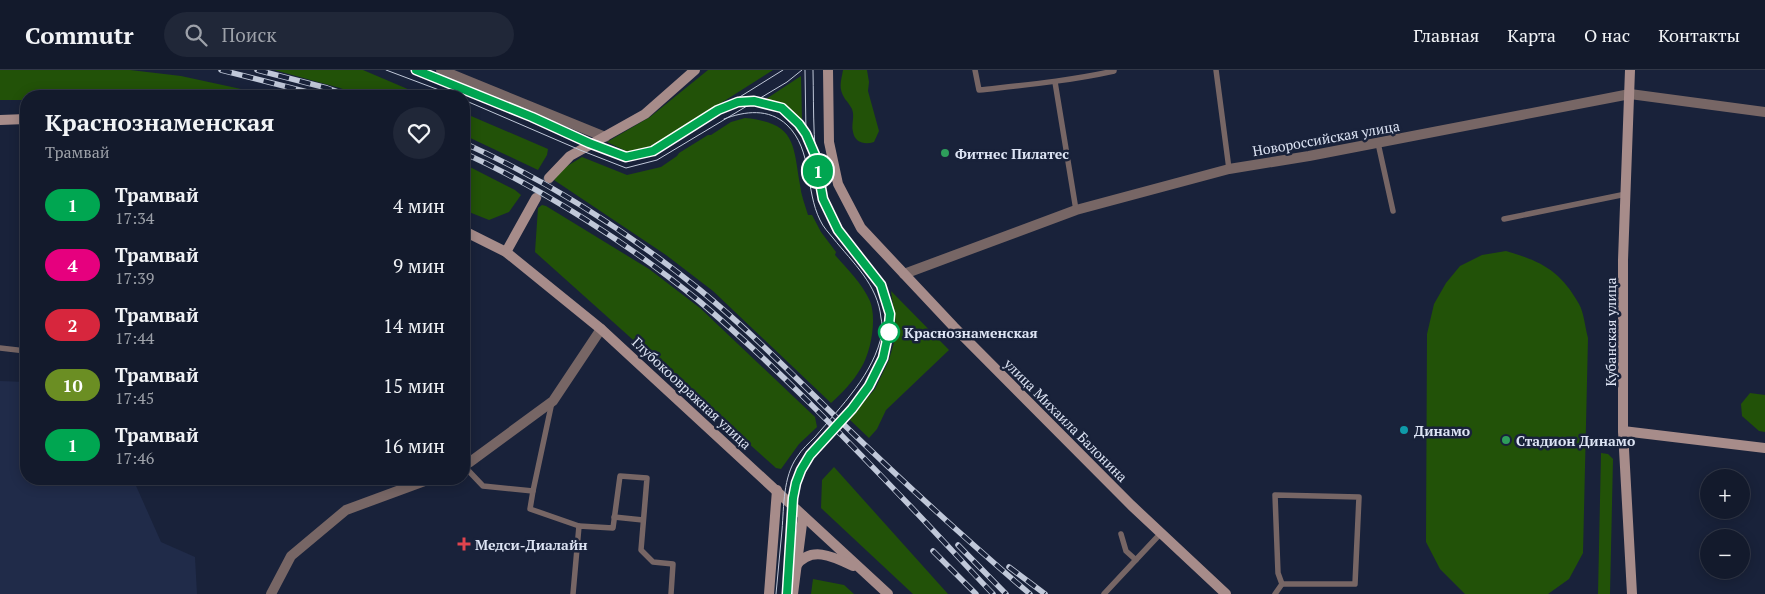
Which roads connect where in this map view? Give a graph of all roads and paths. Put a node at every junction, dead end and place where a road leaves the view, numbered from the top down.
1 (442, 70) edge
2 (695, 70) edge
3 (828, 70) edge
4 (975, 70) edge
5 (1114, 70) edge
6 (1216, 70) edge
7 (1630, 70) edge
8 (1055, 82) junction
9 (1630, 94) junction
10 (1765, 112) edge
11 (20, 119) edge
12 (0, 120) edge
13 (605, 137) junction
14 (1378, 143) junction
15 (1229, 169) junction
16 (549, 178) tunnel mouth
17 (1626, 194) junction
18 (536, 198) tunnel mouth
19 (1076, 210) junction
20 (1393, 210) dead end
21 (1504, 219) dead end
22 (470, 234) edge
23 (506, 252) junction
24 (904, 274) junction
25 (602, 329) junction
26 (0, 348) edge
27 (20, 350) edge
28 (553, 401) junction
29 (1624, 431) junction
30 (1765, 448) edge
31 (470, 462) edge
32 (470, 472) edge
33 (414, 485) edge
34 (777, 490) junction
35 (533, 491) junction
36 (803, 516) junction
37 (614, 517) junction
38 (644, 520) junction
39 (579, 526) junction
40 (1161, 533) junction
41 (1121, 534) dead end
42 (1136, 560) junction
43 (796, 566) junction
44 (863, 571) junction
45 (1282, 584) junction
46 (271, 594) edge
47 (573, 594) edge
48 (671, 594) edge
49 (769, 594) edge
50 (793, 594) edge
51 (888, 594) edge
52 (1104, 594) edge
53 (1226, 594) edge
54 (1275, 594) edge
55 (1632, 594) edge

1 - 13 street
2 - 13 main road
3 - 24 main road, улица Михаила Балонина
4 - 8 lane
5 - 8 lane
6 - 15 lane
7 - 9 main road, Кубанская улица
8 - 19 lane
9 - 10 street, Новороссийская улица
9 - 14 street, Новороссийская улица
9 - 17 main road, Кубанская улица
11 - 12 main road
13 - 16 main road
14 - 15 street, Новороссийская улица
14 - 20 lane
15 - 19 street, Новороссийская улица
17 - 21 lane
17 - 29 main road, Кубанская улица
18 - 23 main road
19 - 24 street, Новороссийская улица
22 - 23 main road, Глубокоовражная улица
23 - 25 main road, Глубокоовражная улица
24 - 40 main road, улица Михаила Балонина
25 - 28 street
25 - 34 main road, Глубокоовражная улица
26 - 27 lane
28 - 31 street
28 - 35 lane
29 - 30 main road
29 - 55 main road, Кубанская улица
32 - 35 lane
33 - 46 street
34 - 36 main road, Глубокоовражная улица
34 - 49 main road
35 - 39 lane
36 - 43 main road
36 - 44 main road, Глубокоовражная улица
37 - 38 lane
37 - 38 lane
37 - 39 lane
38 - 48 lane
39 - 47 lane
40 - 42 lane
40 - 53 main road, улица Михаила Балонина
41 - 42 lane
42 - 52 lane
43 - 44 main road
43 - 50 main road
44 - 51 main road, Глубокоовражная улица
45 - 45 lane
45 - 54 lane

